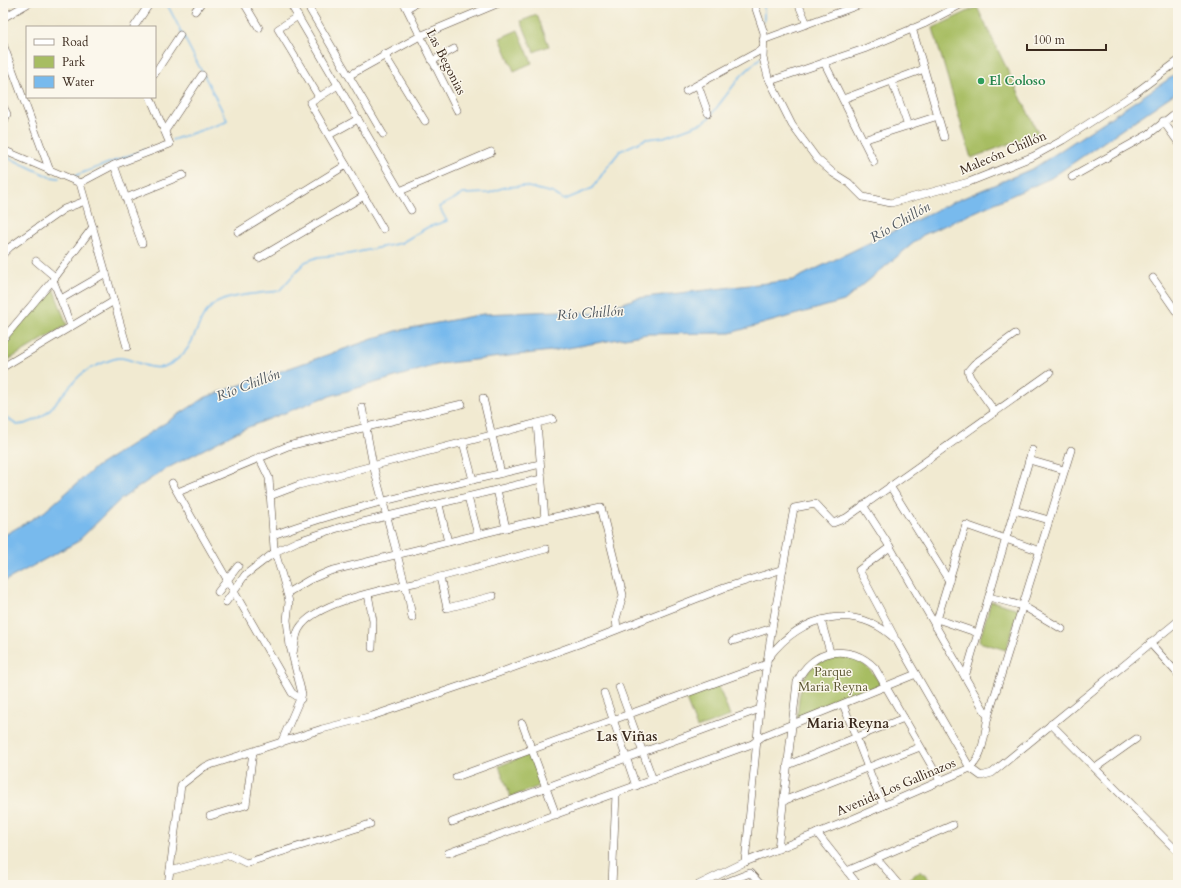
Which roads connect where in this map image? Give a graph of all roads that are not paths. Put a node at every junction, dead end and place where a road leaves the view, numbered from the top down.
1 (29, 3) edge
2 (150, 3) edge
3 (201, 3) edge
4 (244, 3) edge
5 (291, 3) edge
6 (306, 3) edge
7 (416, 3) edge
8 (499, 3) edge
9 (754, 3) edge
10 (798, 3) edge
11 (864, 3) edge
12 (962, 3) edge
13 (405, 5) edge
14 (196, 11) dead end
15 (298, 16) junction
16 (3, 18) edge
17 (807, 24) junction
18 (135, 26) edge
19 (259, 28) dead end
20 (912, 28) junction
21 (180, 35) dead end
22 (420, 36) junction
23 (763, 40) junction
24 (3, 44) edge
25 (454, 49) dead end
26 (763, 50) junction
27 (384, 54) junction
28 (432, 60) junction
29 (1178, 61) edge
30 (824, 62) junction
31 (924, 69) junction
32 (156, 71) edge
33 (202, 75) dead end
34 (350, 75) junction
35 (770, 81) junction
36 (892, 81) junction
37 (338, 85) junction
38 (698, 85) junction
39 (686, 91) dead end
40 (319, 97) junction
41 (150, 98) edge
42 (843, 99) junction
43 (3, 106) edge
44 (457, 110) dead end
45 (1178, 111) edge
46 (708, 113) dead end
47 (938, 116) junction
48 (358, 119) junction
49 (1163, 121) junction
50 (425, 122) dead end
51 (3, 124) edge
52 (908, 126) junction
53 (165, 131) junction
54 (383, 134) dead end
55 (329, 135) junction
56 (944, 137) dead end
57 (863, 140) junction
58 (1178, 142) edge
59 (3, 150) edge
60 (491, 152) dead end
61 (874, 162) dead end
62 (114, 165) junction
63 (346, 165) junction
64 (50, 171) junction
65 (183, 175) dead end
66 (1072, 177) dead end
67 (80, 183) junction
68 (400, 191) junction
69 (364, 196) junction
70 (126, 198) junction
71 (85, 201) junction
72 (411, 210) dead end
73 (93, 227) junction
74 (383, 229) dead end
75 (238, 232) dead end
76 (142, 243) dead end
77 (3, 254) edge
78 (258, 258) dead end
79 (36, 261) dead end
80 (106, 273) junction
81 (54, 278) junction
82 (1152, 278) dead end
83 (61, 299) junction
84 (114, 301) junction
85 (1178, 314) edge
86 (71, 326) junction
87 (1015, 334) dead end
88 (3, 339) edge
89 (128, 347) dead end
90 (3, 367) edge
91 (1050, 373) dead end
92 (483, 398) dead end
93 (462, 404) dead end
94 (362, 407) dead end
95 (995, 412) junction
96 (553, 419) dead end
97 (537, 423) junction
98 (365, 427) junction
99 (492, 435) junction
100 (462, 442) junction
101 (1032, 450) dead end
102 (1071, 450) dead end
103 (259, 457) junction
104 (1029, 460) junction
105 (540, 464) junction
106 (373, 465) junction
107 (1064, 470) junction
108 (501, 474) junction
109 (541, 479) junction
110 (473, 480) junction
111 (172, 483) dead end
112 (890, 486) junction
113 (497, 490) junction
114 (178, 492) junction
115 (270, 496) junction
116 (468, 497) junction
117 (383, 502) junction
118 (439, 505) junction
119 (864, 505) junction
120 (1014, 510) junction
121 (387, 517) junction
122 (545, 519) junction
123 (1049, 520) junction
124 (506, 528) junction
125 (273, 535) junction
126 (478, 535) junction
127 (1006, 539) junction
128 (448, 542) junction
129 (890, 547) junction
130 (546, 549) dead end
131 (1040, 551) junction
132 (275, 552) junction
133 (397, 555) junction
134 (238, 566) dead end
135 (783, 569) junction
136 (440, 577) junction
137 (228, 580) junction
138 (949, 581) junction
139 (406, 586) junction
140 (234, 591) junction
141 (218, 592) dead end
142 (288, 593) junction
143 (368, 594) junction
144 (493, 596) dead end
145 (989, 597) junction
146 (226, 602) dead end
147 (1022, 606) junction
148 (412, 618) dead end
149 (821, 620) junction
150 (1178, 621) edge
151 (936, 622) junction
152 (772, 628) junction
153 (618, 629) junction
154 (1062, 629) dead end
155 (978, 633) junction
156 (897, 641) junction
157 (733, 642) dead end
158 (1150, 643) junction
159 (372, 648) dead end
160 (830, 652) junction
161 (292, 655) junction
162 (767, 661) junction
163 (916, 674) junction
164 (1178, 674) edge
165 (965, 677) junction
166 (619, 687) dead end
167 (886, 687) junction
168 (604, 693) dead end
169 (301, 699) junction
170 (843, 704) junction
171 (760, 709) junction
172 (629, 714) junction
173 (988, 717) junction
174 (904, 718) junction
175 (613, 720) junction
176 (522, 723) dead end
177 (792, 724) junction
178 (1051, 724) junction
179 (856, 737) junction
180 (1136, 739) dead end
181 (755, 742) junction
182 (282, 743) junction
183 (920, 747) junction
184 (532, 750) junction
185 (253, 752) junction
186 (643, 752) junction
187 (626, 758) junction
188 (788, 764) junction
189 (868, 768) junction
190 (970, 768) junction
191 (1095, 768) junction
192 (456, 778) dead end
193 (653, 780) junction
194 (941, 782) junction
195 (636, 786) junction
196 (546, 787) junction
197 (616, 794) junction
198 (784, 801) junction
199 (884, 806) junction
200 (556, 815) junction
201 (210, 816) dead end
202 (452, 822) dead end
203 (370, 824) dead end
204 (953, 824) dead end
205 (819, 836) junction
206 (778, 849) junction
207 (1178, 852) edge
208 (448, 853) dead end
209 (877, 858) junction
210 (745, 862) junction
211 (170, 871) junction
212 (847, 871) junction
213 (168, 885) edge
214 (612, 885) edge
215 (698, 885) edge
216 (719, 885) edge
217 (761, 885) edge
218 (858, 885) edge
219 (899, 885) edge

1 - 16 street
2 - 18 street
3 - 14 street
4 - 19 street
5 - 15 street
6 - 34 street
7 - 13 street
8 - 22 street
9 - 23 street
10 - 17 street
11 - 17 street
12 - 20 street
13 - 22 street, Las Begonias
15 - 37 street
15 - 40 street
17 - 23 street
20 - 30 street
20 - 31 street
21 - 32 street
22 - 27 street
22 - 28 street, Las Begonias
23 - 26 street
24 - 64 street
25 - 28 street
26 - 35 street
26 - 38 street
27 - 34 street
27 - 50 street
28 - 44 street, Las Begonias
29 - 35 street, Malecón Chillón
30 - 35 street
30 - 42 street
31 - 36 street
31 - 47 street
33 - 53 street
34 - 54 street
36 - 42 street
36 - 52 street
37 - 40 street
37 - 48 street
38 - 39 street
38 - 46 street
40 - 55 street
41 - 53 street
42 - 57 street
43 - 51 street
45 - 49 street
47 - 52 street
47 - 56 street
48 - 55 street
48 - 68 street
49 - 58 street
49 - 66 street
52 - 57 street
53 - 62 street
55 - 63 street
57 - 61 street
59 - 64 street
60 - 68 street
62 - 67 street
62 - 70 street
63 - 69 street
63 - 75 street
64 - 67 street
65 - 70 street
67 - 71 street
68 - 72 street
69 - 74 street
69 - 78 street
70 - 76 street
71 - 73 street
71 - 77 street
73 - 80 street
73 - 81 street
79 - 81 street
80 - 83 street
80 - 84 street
81 - 83 street
81 - 88 street
82 - 85 street
83 - 86 street
84 - 86 street
84 - 89 street
86 - 90 street
87 - 95 street
91 - 95 street
92 - 99 street
93 - 98 street
94 - 98 street
95 - 112 street
96 - 97 street
97 - 99 street
97 - 105 street
98 - 103 street
98 - 106 street
99 - 100 street
99 - 108 street
100 - 106 street
100 - 110 street
101 - 104 street
102 - 107 street
103 - 114 street
103 - 115 street
104 - 107 street
104 - 120 street
105 - 108 street
105 - 109 street
106 - 115 street
106 - 117 street
107 - 123 street
108 - 110 street
109 - 113 street
109 - 122 street
110 - 117 street
111 - 114 street
112 - 119 street
112 - 138 street
113 - 116 street
113 - 124 street
114 - 137 street
115 - 125 street
116 - 118 street
116 - 126 street
117 - 121 street
117 - 125 street
118 - 121 street
118 - 128 street
119 - 129 street
119 - 135 street
120 - 123 street
120 - 127 street
121 - 132 street
121 - 133 street
122 - 124 street
122 - 153 street
123 - 131 street
124 - 126 street
125 - 132 street
126 - 128 street
127 - 131 street
127 - 138 street
127 - 145 street
128 - 133 street
129 - 151 street
129 - 156 street
130 - 136 street
131 - 147 street
132 - 140 street
132 - 142 street
133 - 139 street
133 - 142 street
134 - 137 street
135 - 152 street
135 - 153 street
136 - 139 street
136 - 144 street
137 - 140 street
137 - 141 street
138 - 151 street
139 - 143 street
139 - 148 street
140 - 146 street
140 - 169 street
142 - 161 street
143 - 159 street
143 - 161 street
145 - 147 street
145 - 155 street
147 - 154 street
147 - 173 street
149 - 156 street
149 - 160 street
149 - 162 street
150 - 158 street, Avenida Los Gallinazos
151 - 155 street
151 - 165 street
152 - 157 street
152 - 162 street
153 - 182 street
155 - 165 street
156 - 163 street
158 - 164 street
158 - 178 street, Avenida Los Gallinazos
160 - 167 street
160 - 177 street
161 - 169 street
162 - 171 street
162 - 172 street
163 - 167 street
163 - 190 street
165 - 173 street
166 - 172 street
167 - 170 street
167 - 174 street
168 - 175 street
169 - 182 street
170 - 177 street
170 - 179 street
171 - 181 street
171 - 186 street
172 - 175 street
172 - 186 street
173 - 190 street
174 - 179 street
174 - 183 street
175 - 184 street
175 - 187 street
176 - 184 street
177 - 181 street
177 - 188 street
178 - 190 street, Avenida Los Gallinazos
178 - 191 street
179 - 188 street
179 - 189 street
180 - 191 street
181 - 193 street
181 - 210 street
182 - 185 street
183 - 189 street
183 - 194 street
184 - 192 street
184 - 196 street
185 - 201 street
185 - 211 street
186 - 187 street
186 - 193 street
187 - 195 street
187 - 196 street
188 - 198 street
189 - 198 street
189 - 199 street
190 - 194 street, Avenida Los Gallinazos
191 - 207 street
193 - 195 street
194 - 199 street, Avenida Los Gallinazos
195 - 197 street
196 - 200 street
196 - 202 street
197 - 200 street
197 - 214 street
198 - 206 street
199 - 205 street, Avenida Los Gallinazos
200 - 208 street
203 - 211 street
204 - 209 street
205 - 206 street, Avenida Los Gallinazos
205 - 212 street
206 - 210 street, Avenida Los Gallinazos
209 - 212 street
209 - 219 street
210 - 215 street, Avenida Los Gallinazos
211 - 213 street
212 - 218 street
216 - 217 street

